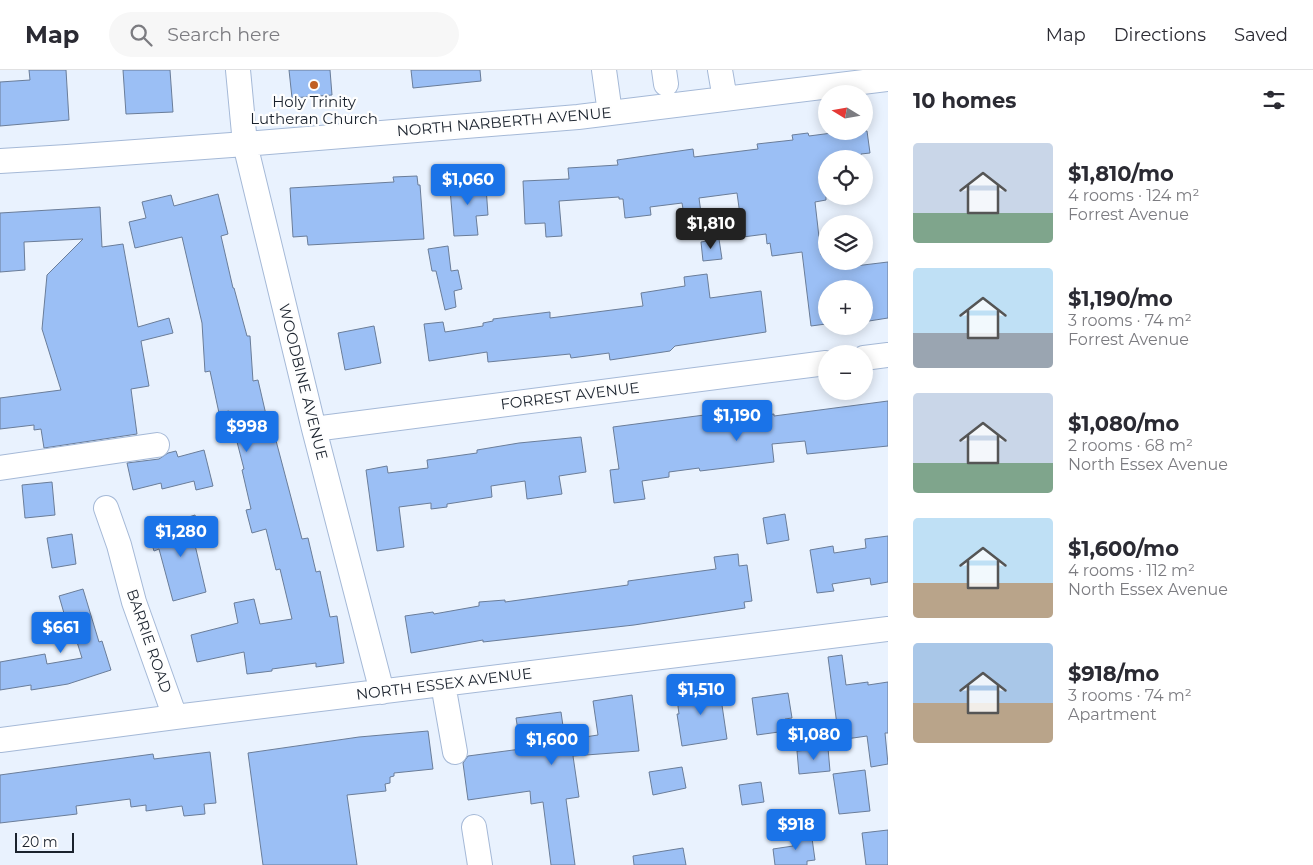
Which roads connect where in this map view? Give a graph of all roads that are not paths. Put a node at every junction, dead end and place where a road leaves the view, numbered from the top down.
1 (238, 70) edge
2 (604, 70) edge
3 (720, 70) edge
4 (888, 79) edge
5 (725, 99) junction
6 (610, 113) junction
7 (245, 144) junction
8 (0, 161) edge
9 (888, 355) edge
10 (873, 357) edge
11 (818, 364) edge
12 (314, 429) junction
13 (156, 445) dead end
14 (0, 468) edge
15 (106, 508) dead end
16 (888, 629) edge
17 (443, 684) junction
18 (382, 692) junction
19 (174, 716) junction
20 (0, 740) edge
21 (455, 752) dead end
22 (474, 828) dead end
23 (480, 865) edge

1 - 7 street, WOODBINE AVENUE
2 - 6 street
3 - 5 street
4 - 5 street, NORTH NARBERTH AVENUE
5 - 6 street, NORTH NARBERTH AVENUE
6 - 7 street, NORTH NARBERTH AVENUE
7 - 8 street, NORTH NARBERTH AVENUE
7 - 12 street, WOODBINE AVENUE
9 - 10 street
11 - 12 street, FORREST AVENUE
12 - 18 street, WOODBINE AVENUE
13 - 14 street
15 - 19 street, BARRIE ROAD
16 - 17 street, NORTH ESSEX AVENUE
17 - 18 street, NORTH ESSEX AVENUE
17 - 21 street
18 - 19 street, NORTH ESSEX AVENUE
19 - 20 street, NORTH ESSEX AVENUE
22 - 23 street

